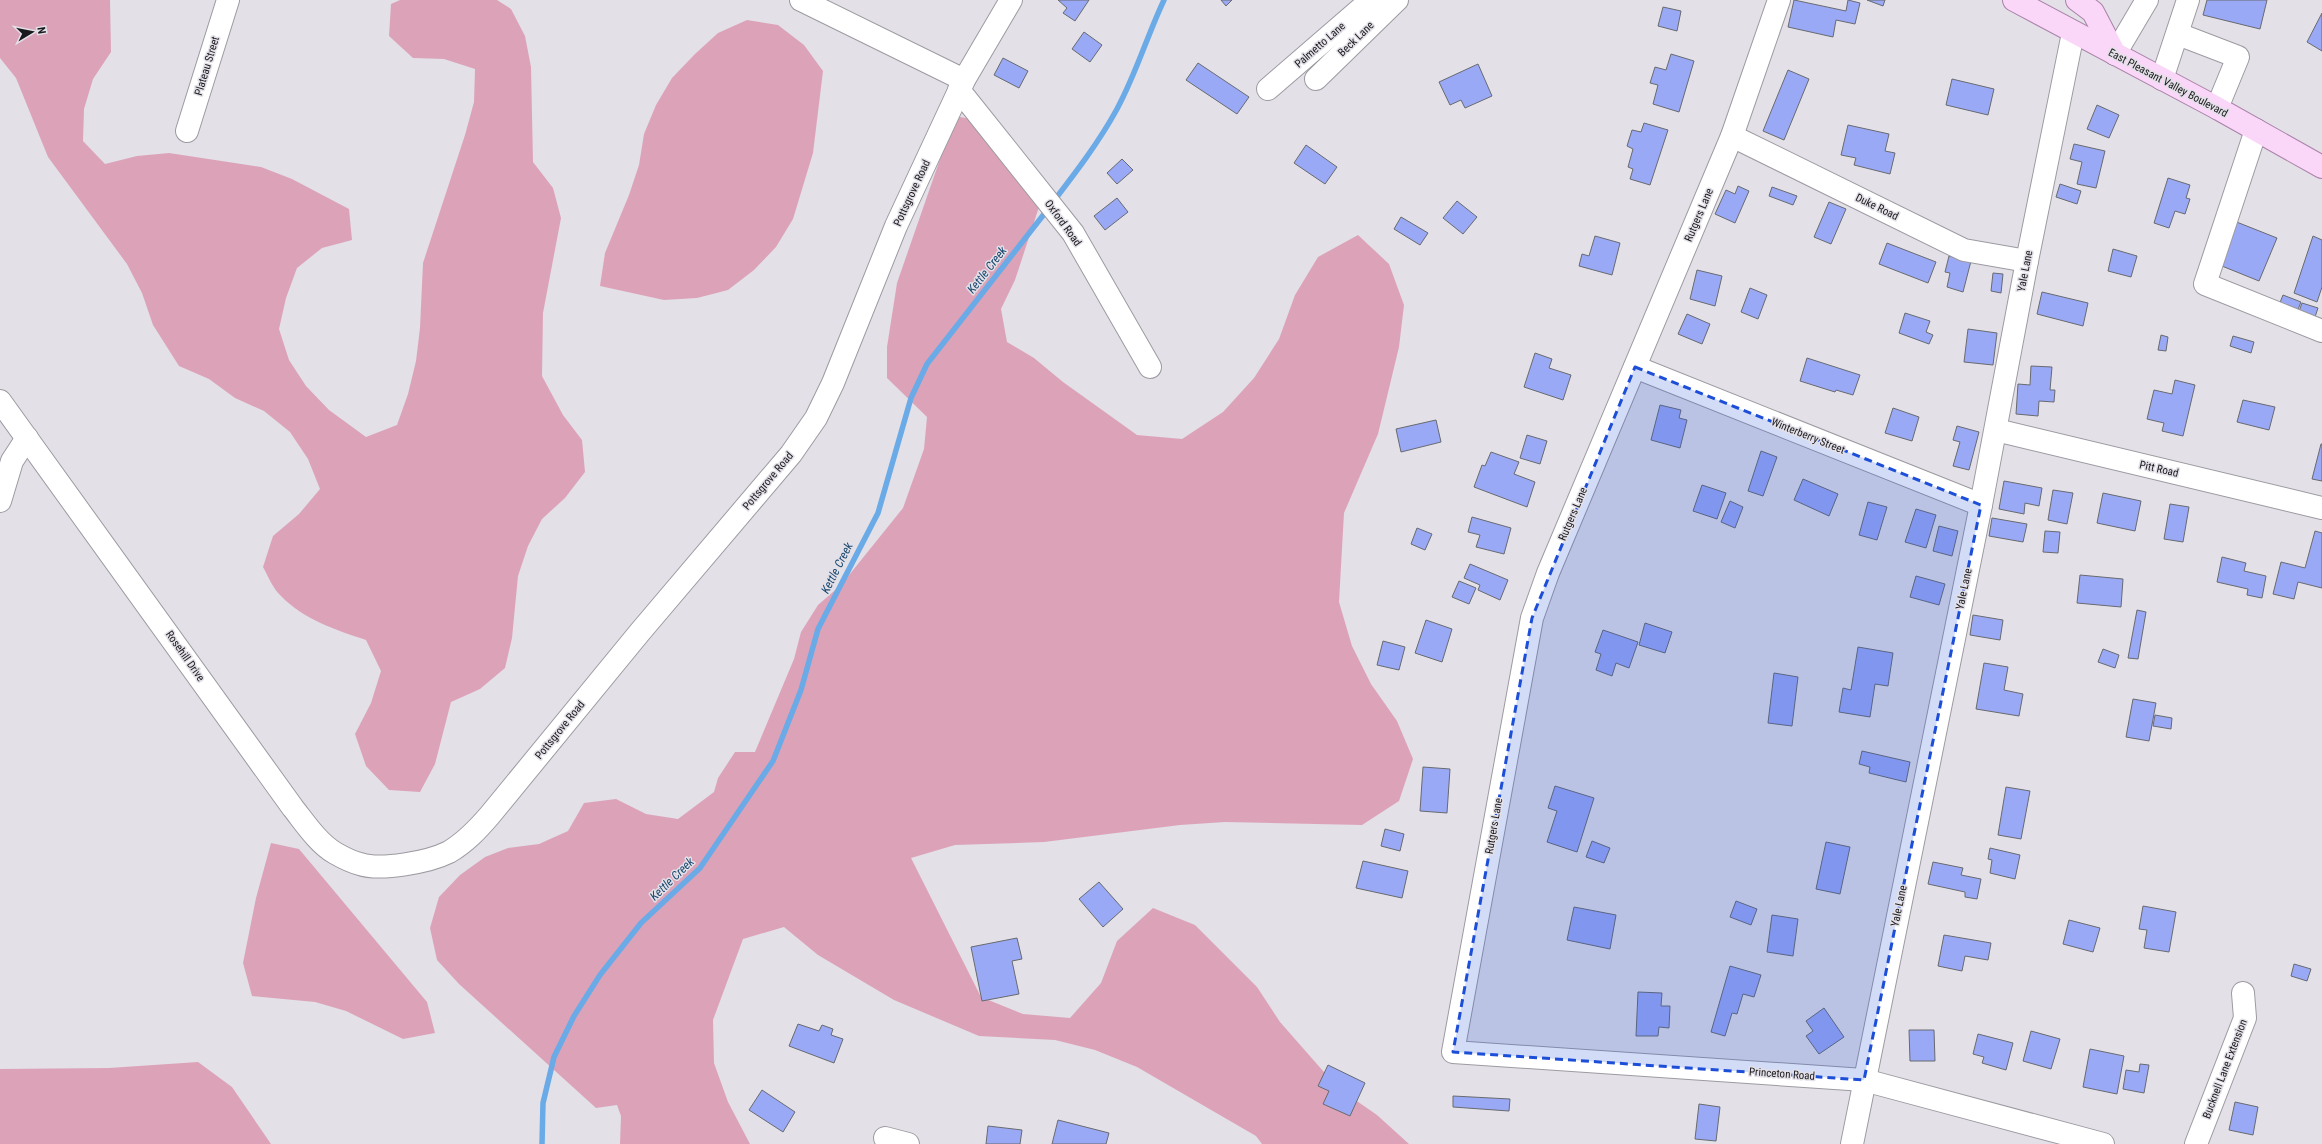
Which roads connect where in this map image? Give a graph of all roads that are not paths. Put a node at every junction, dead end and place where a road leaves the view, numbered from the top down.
1 (228, 0) edge
2 (801, 0) edge
3 (1011, 0) edge
4 (1371, 0) edge
5 (1397, 0) edge
6 (1779, 0) edge
7 (2014, 0) edge
8 (2077, 0) edge
9 (2147, 0) edge
10 (2188, 0) edge
11 (2073, 33) junction
12 (2178, 34) junction
13 (2115, 54) junction
14 (1316, 78) dead end
15 (2162, 80) junction
16 (961, 85) junction
17 (1268, 89) dead end
18 (2217, 108) junction
19 (2256, 130) junction
20 (187, 131) dead end
21 (1732, 136) junction
22 (2322, 167) edge
23 (2027, 261) junction
24 (2322, 331) edge
25 (1150, 367) dead end
26 (1635, 367) junction
27 (0, 401) edge
28 (1996, 430) junction
29 (27, 438) junction
30 (0, 501) edge
31 (1981, 505) junction
32 (2322, 508) edge
33 (400, 866) joint
34 (2243, 993) dead end
35 (1453, 1052) joint
36 (1864, 1080) junction
37 (885, 1138) dead end
38 (908, 1144) edge
39 (1852, 1144) edge
40 (2103, 1144) edge
41 (2196, 1144) edge

1 - 20 street, Plateau Street
2 - 16 street, Oxford Road
3 - 16 street, Pottsgrove Road
4 - 17 street, Palmetto Lane
5 - 14 street, Beck Lane
6 - 21 street, Rutgers Lane
7 - 11 main road, East Pleasant Valley Boulevard
8 - 13 main road
9 - 13 street
10 - 12 street
11 - 13 main road, East Pleasant Valley Boulevard
11 - 23 street, Yale Lane
12 - 15 street
12 - 18 street
13 - 15 main road, East Pleasant Valley Boulevard
15 - 18 main road, East Pleasant Valley Boulevard
16 - 25 street, Oxford Road
16 - 33 street, Pottsgrove Road
18 - 19 main road, East Pleasant Valley Boulevard
19 - 22 main road, East Pleasant Valley Boulevard
19 - 24 street
21 - 23 street, Duke Road
21 - 26 street, Rutgers Lane
23 - 28 street, Yale Lane
26 - 31 street, Winterberry Street
26 - 35 street, Rutgers Lane
27 - 29 street, Rosehill Drive
28 - 31 street, Yale Lane
28 - 32 street, Pitt Road
29 - 30 street
29 - 33 street, Rosehill Drive
31 - 36 street, Yale Lane
34 - 41 street, Bucknell Lane Extension
35 - 36 street, Princeton Road
36 - 39 street, Yale Lane
36 - 40 street, Princeton Road
37 - 38 street

